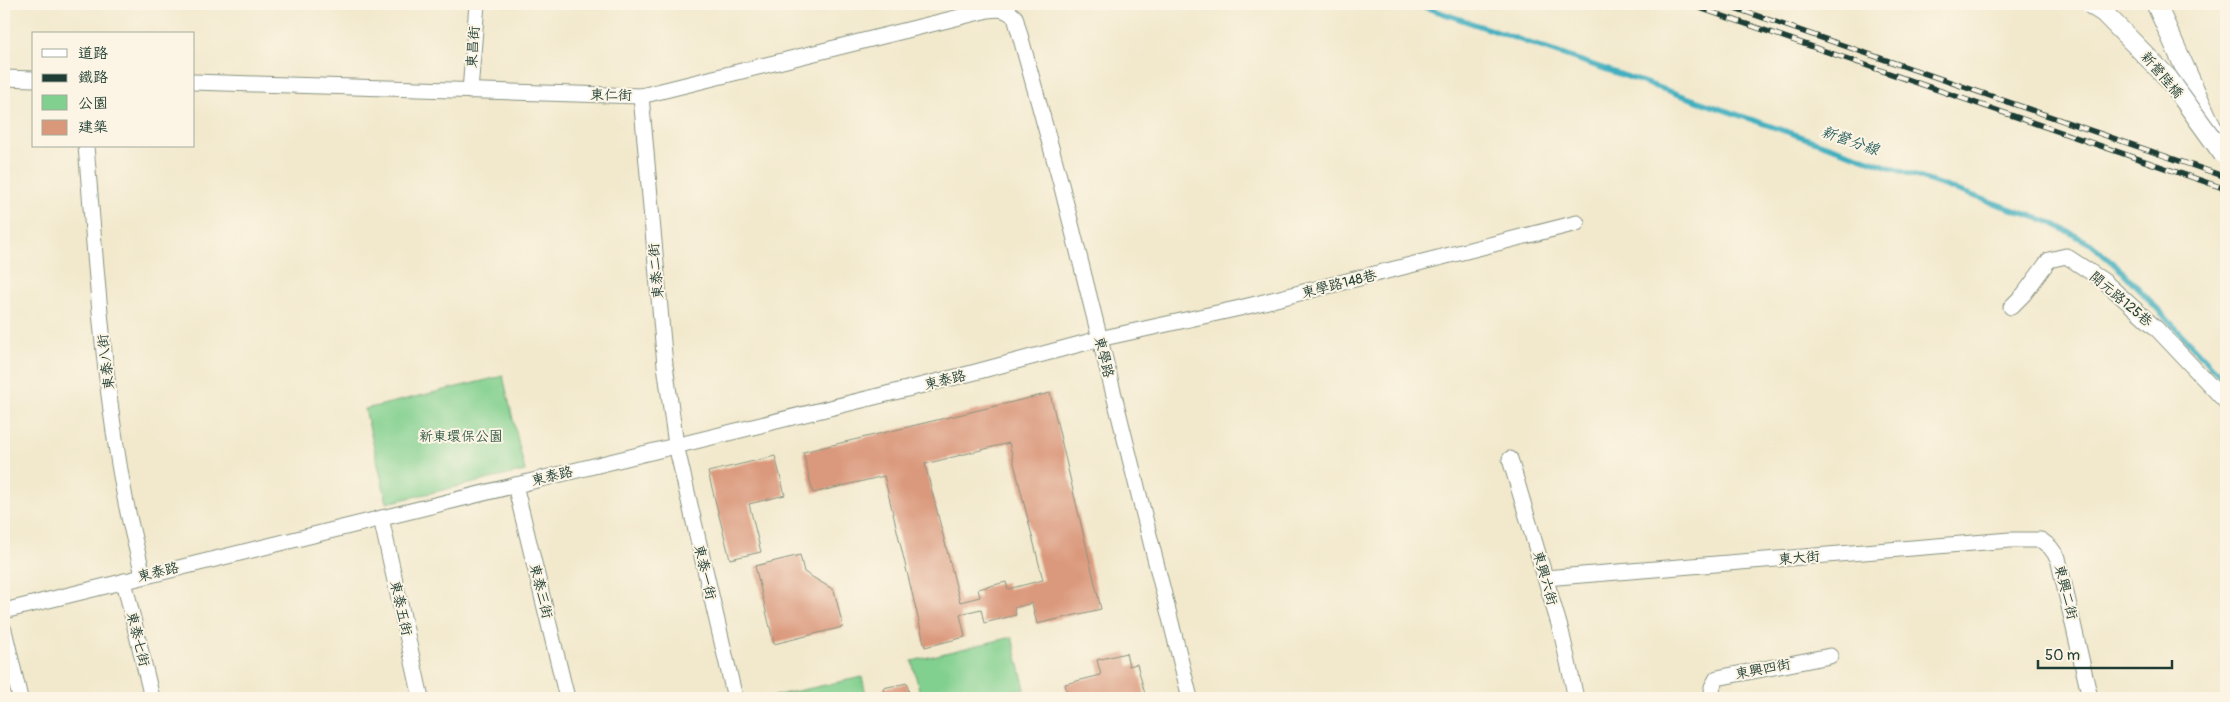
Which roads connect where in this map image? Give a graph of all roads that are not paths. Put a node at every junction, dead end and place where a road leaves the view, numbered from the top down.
1 (477, 4) edge
2 (2090, 4) edge
3 (2156, 4) edge
4 (1015, 17) joint
5 (4, 78) edge
6 (32, 79) edge
7 (195, 82) edge
8 (470, 91) junction
9 (641, 96) junction
10 (86, 148) edge
11 (2225, 157) edge
12 (1577, 223) dead end
13 (2011, 307) dead end
14 (1099, 339) junction
15 (2226, 402) edge
16 (676, 445) junction
17 (1510, 458) dead end
18 (515, 484) junction
19 (381, 518) junction
20 (2050, 547) joint
21 (144, 575) junction
22 (1545, 578) junction
23 (124, 581) junction
24 (4, 611) edge
25 (4, 630) edge
26 (1830, 656) dead end
27 (20, 698) edge
28 (152, 698) edge
29 (421, 698) edge
30 (566, 698) edge
31 (735, 698) edge
32 (1190, 698) edge
33 (1576, 698) edge
34 (1714, 698) edge
35 (2090, 698) edge

1 - 8 street, 東昌街
2 - 11 street, 新營陸橋, bridge
3 - 11 street, 新營陸橋, bridge
4 - 9 street, 東仁街
4 - 14 street, 東學路
5 - 6 street
7 - 8 street, 東仁街
8 - 9 street, 東仁街
9 - 16 street, 東泰二街
10 - 21 street, 東泰八街
12 - 14 street, 東學路148巷
13 - 15 street, 開元路125巷
14 - 16 street, 東泰路
14 - 32 street, 東學路
16 - 18 street, 東泰路
16 - 31 street, 東泰一街
17 - 22 street, 東興六街
18 - 19 street, 東泰路
18 - 30 street, 東泰三街
19 - 21 street, 東泰路
19 - 29 street, 東泰五街
20 - 22 street, 東大街
20 - 35 street, 東興二街
21 - 23 street, 東泰路
22 - 33 street, 東興六街
23 - 24 street, 東泰路
23 - 28 street, 東泰七街
25 - 27 street
26 - 34 street, 東興四街

